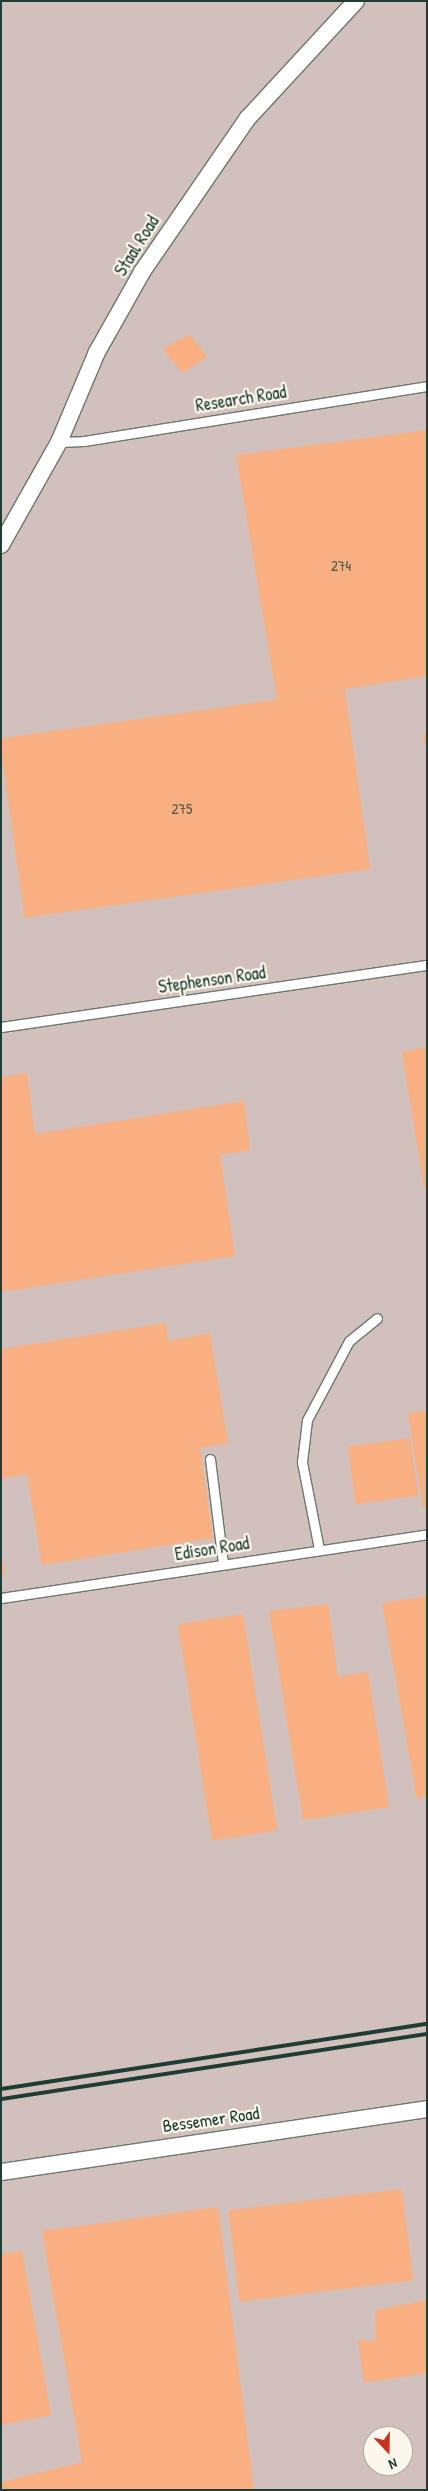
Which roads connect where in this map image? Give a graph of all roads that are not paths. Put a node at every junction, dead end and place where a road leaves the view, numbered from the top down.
1 (356, 1) edge
2 (427, 386) edge
3 (59, 442) junction
4 (1, 545) edge
5 (427, 965) edge
6 (1, 1027) edge
7 (378, 1318) dead end
8 (210, 1458) dead end
9 (427, 1534) edge
10 (319, 1549) junction
11 (223, 1564) junction
12 (1, 1598) edge
13 (427, 2109) edge
14 (1, 2172) edge

1 - 3 street, Staal Road
2 - 3 lane, Research Road
3 - 4 street, Staal Road
5 - 6 lane, Stephenson Road
7 - 10 lane
8 - 11 lane
9 - 10 lane, Edison Road
10 - 11 lane, Edison Road
11 - 12 lane, Edison Road
13 - 14 street, Bessemer Road

